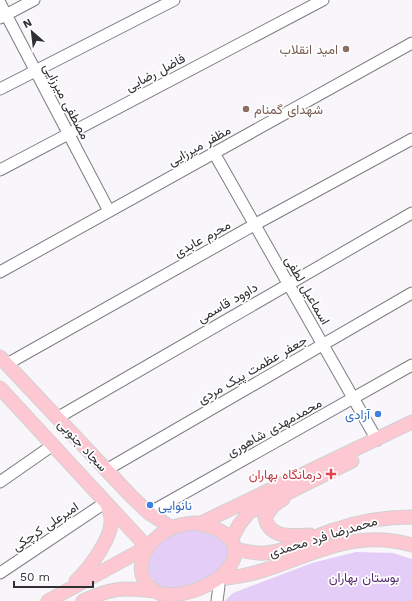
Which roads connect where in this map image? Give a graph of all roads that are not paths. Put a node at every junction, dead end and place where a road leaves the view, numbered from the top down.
1 (34, 0) edge
2 (174, 0) edge
3 (324, 0) edge
4 (0, 3) edge
5 (3, 16) edge
6 (412, 43) edge
7 (36, 71) junction
8 (0, 89) edge
9 (68, 133) junction
10 (412, 139) edge
11 (214, 153) junction
12 (0, 170) edge
13 (109, 211) junction
14 (412, 213) edge
15 (254, 225) junction
16 (0, 272) edge
17 (288, 283) junction
18 (412, 293) edge
19 (322, 344) junction
20 (4, 361) edge
21 (412, 366) edge
22 (0, 388) edge
23 (353, 399) junction
24 (57, 418) junction
25 (412, 422) edge
26 (412, 432) edge
27 (378, 440) junction
28 (53, 446) junction
29 (106, 470) junction
30 (0, 482) edge
31 (301, 487) junction
32 (106, 502) junction
33 (149, 513) junction
34 (412, 517) edge
35 (199, 524) junction
36 (172, 528) junction
37 (320, 534) junction
38 (233, 545) junction
39 (412, 545) edge
40 (147, 547) junction
41 (0, 573) edge
42 (223, 582) junction
43 (154, 591) junction
44 (62, 593) junction
45 (48, 601) edge
46 (83, 601) edge
47 (217, 601) edge

1 - 5 street
2 - 7 street
3 - 9 street, فاضل رضایی
4 - 5 street, مصطفی میرزایی
5 - 7 street, مصطفی میرزایی
6 - 11 street, مظفر میرزایی
7 - 8 street
7 - 9 street, مصطفی میرزایی
9 - 12 street, فاضل رضایی
9 - 13 street, مصطفی میرزایی
10 - 15 street, محرم عابدی
11 - 13 street, مظفر میرزایی
11 - 15 street, اسماعیل لطفی
13 - 16 street, مظفر میرزایی
14 - 17 street, داوود قاسمی
15 - 17 street, اسماعیل لطفی
15 - 20 street, محرم عابدی
17 - 19 street, اسماعیل لطفی
17 - 24 street, داوود قاسمی
18 - 19 street, جعفر عظمت پیک مردی
19 - 23 street, اسماعیل لطفی
19 - 29 street, جعفر عظمت پیک مردی
20 - 24 main road, سجاد جنوبی
21 - 23 street, محمدمهدی شاهوری
22 - 28 main road, سجاد جنوبی
23 - 27 street, اسماعیل لطفی
23 - 33 street, محمدمهدی شاهوری
24 - 29 main road, سجاد جنوبی
25 - 27 main road
26 - 31 main road
27 - 35 main road
28 - 30 street
28 - 32 main road, سجاد جنوبی
29 - 33 main road, سجاد جنوبی
31 - 37 main road
31 - 38 main road
32 - 40 main road, سجاد جنوبی
32 - 41 street, امیرعلی کرچکی
32 - 44 main road
33 - 36 main road, سجاد جنوبی
34 - 37 main road, محمدرضا فرد محمدی
35 - 36 main road
35 - 38 main road
36 - 40 main road
37 - 38 main road, محمدرضا فرد محمدی
38 - 42 main road
39 - 42 main road, محمدرضا فرد محمدی
40 - 43 main road
40 - 44 main road
42 - 43 main road
42 - 47 street
43 - 46 main road
44 - 45 main road

